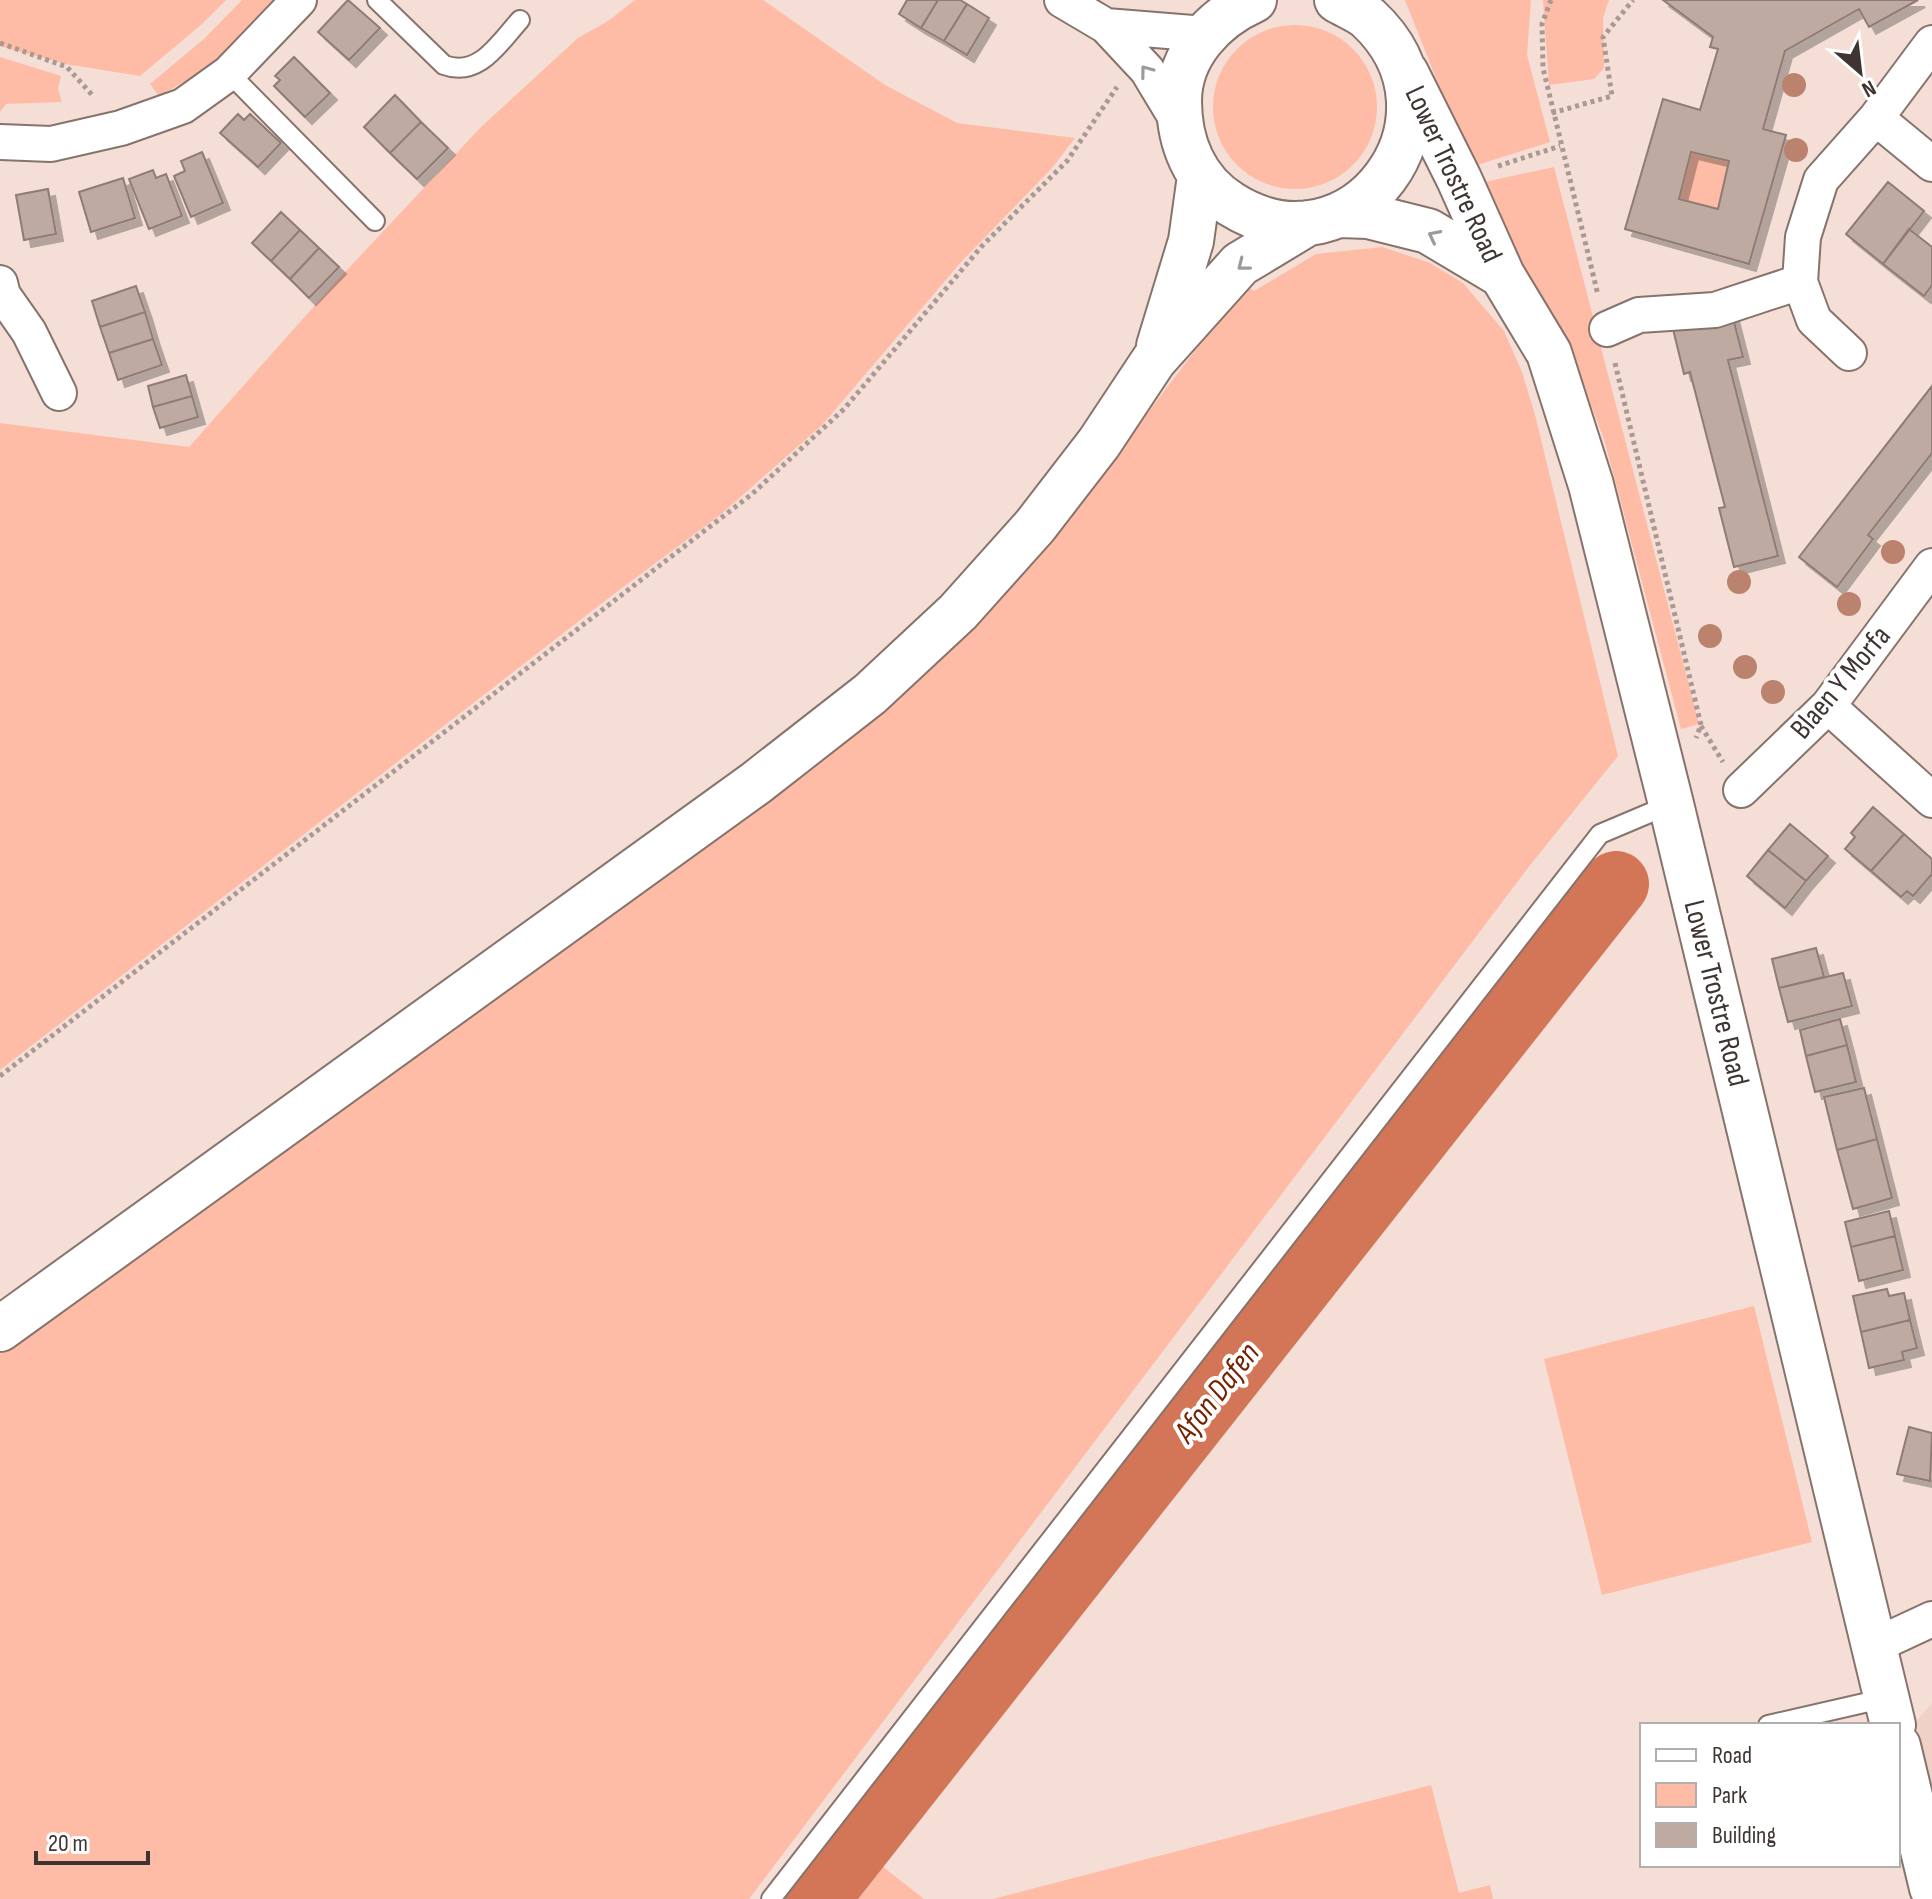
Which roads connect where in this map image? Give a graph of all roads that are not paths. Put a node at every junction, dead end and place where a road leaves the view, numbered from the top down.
1 (299, 0) edge
2 (377, 0) edge
3 (1062, 0) edge
4 (1337, 0) edge
5 (1233, 11) edge
6 (520, 20) dead end
7 (1106, 26) junction
8 (1394, 38) edge
9 (1932, 43) edge
10 (229, 73) junction
11 (1876, 118) junction
12 (1179, 123) junction
13 (0, 142) edge
14 (1932, 164) edge
15 (1200, 176) junction
16 (1324, 219) junction
17 (375, 221) dead end
18 (1502, 275) junction
19 (1800, 282) junction
20 (0, 283) edge
21 (1607, 329) road end
22 (1849, 353) dead end
23 (1154, 360) junction
24 (59, 393) dead end
25 (1932, 566) edge
26 (1828, 706) junction
27 (1741, 790) dead end
28 (1668, 791) junction
29 (1932, 800) edge
30 (0, 1329) edge
31 (1932, 1619) edge
32 (1874, 1646) junction
33 (1890, 1712) edge
34 (1787, 1723) edge
35 (1900, 1754) edge
36 (1932, 1888) edge
37 (771, 1899) edge

1 - 10 street
2 - 6 lane
3 - 7 street
4 - 8 main road, Lower Trostre Road
5 - 7 street
5 - 12 main road
12 -> 7 street
8 - 16 main road
8 - 18 main road, Lower Trostre Road
9 - 11 street
10 - 13 street
10 - 17 lane
11 - 14 street
11 - 19 street
12 - 15 main road
15 - 16 main road, Lower Trostre Road
15 - 23 main road
18 -> 16 main road, Lower Trostre Road
16 -> 23 main road
18 - 28 main road, Lower Trostre Road
19 - 21 street
19 - 22 street
20 - 24 street
23 - 30 main road
25 - 26 street, Blaen Y Morfa
26 - 27 street, Blaen Y Morfa
26 - 29 street
28 - 32 main road, Lower Trostre Road
28 - 37 lane
31 - 32 street
32 - 33 main road, Lower Trostre Road
33 - 34 lane
35 - 36 main road

